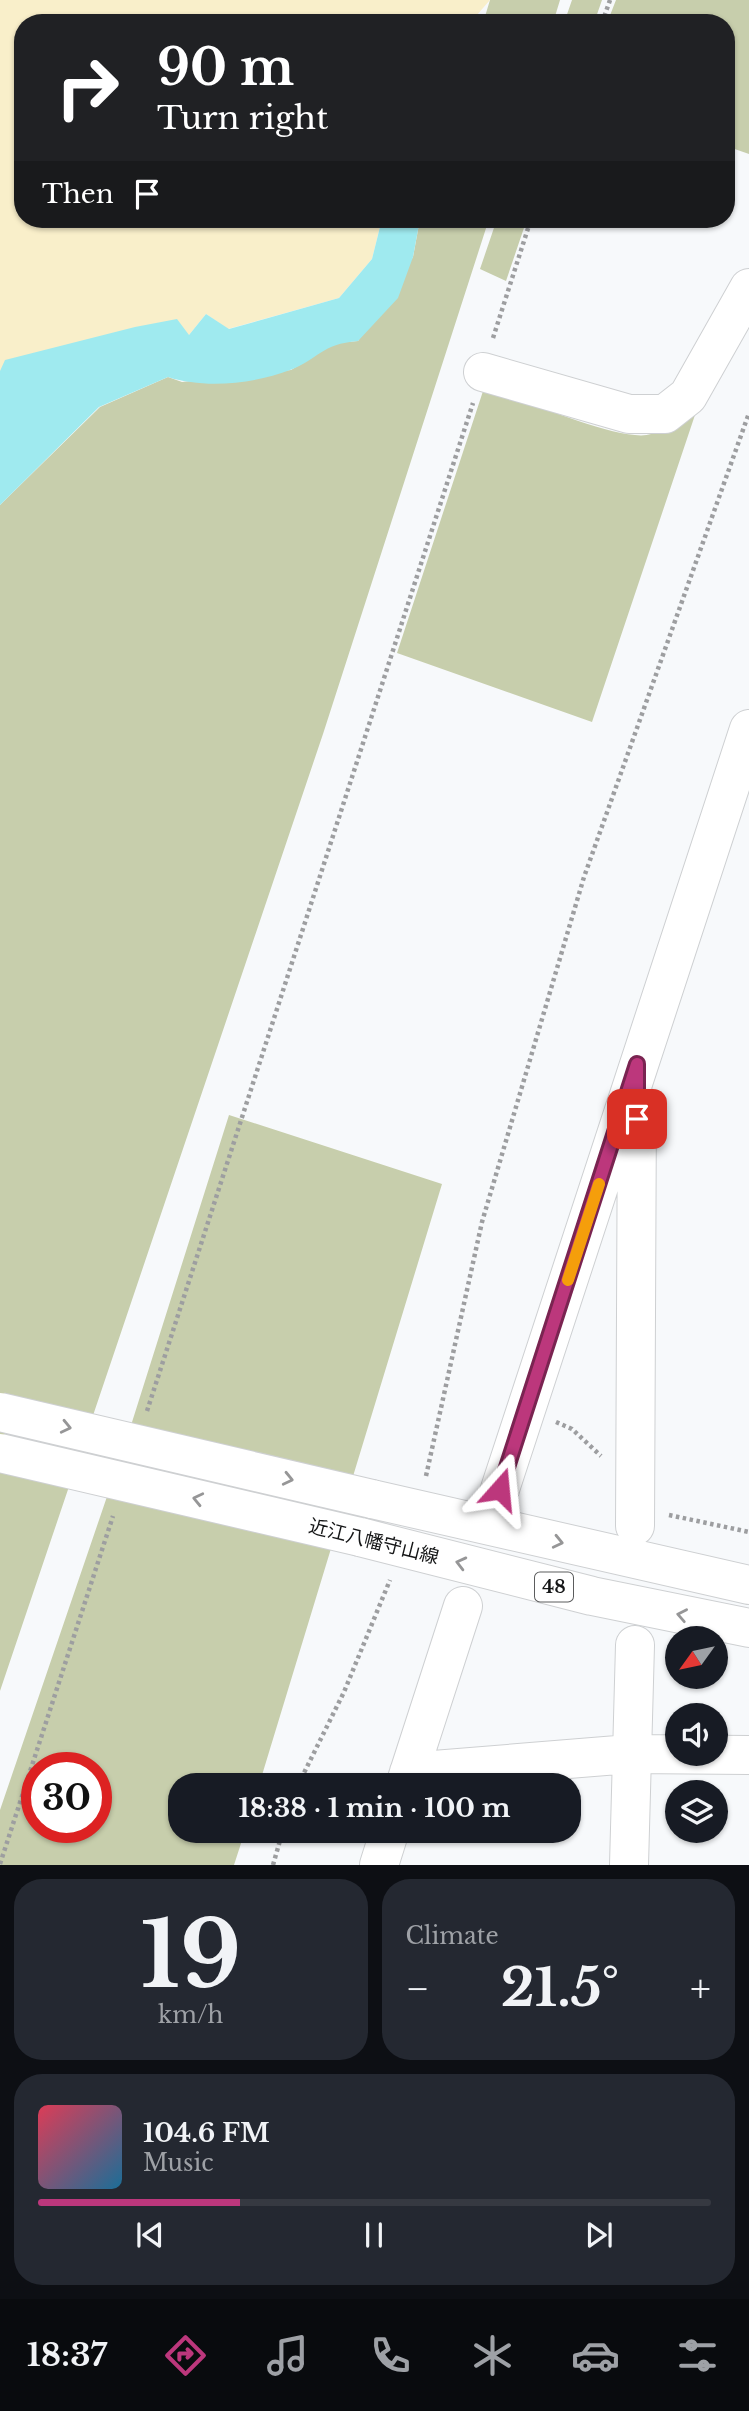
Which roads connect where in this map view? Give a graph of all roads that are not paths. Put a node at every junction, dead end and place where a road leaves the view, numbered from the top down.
1 (749, 288) edge
2 (483, 372) road end
3 (746, 749) edge
4 (637, 1064) junction
5 (0, 1412) edge
6 (0, 1452) edge
7 (500, 1489) dead end
8 (635, 1526) dead end
9 (749, 1585) edge
10 (463, 1606) dead end
11 (749, 1628) edge
12 (635, 1646) dead end
13 (630, 1754) junction
14 (749, 1755) edge
15 (409, 1773) edge
16 (461, 1773) edge
17 (386, 1843) edge
18 (379, 1865) edge
19 (629, 1865) edge

1 - 2 street
3 - 4 street
4 - 7 street
4 - 8 street
5 -> 9 street, 近江八幡守山線 / 48, bridge
11 -> 6 street, 近江八幡守山線 / 48, bridge
10 - 15 street
12 - 13 street
13 - 14 street
13 - 16 street
13 - 19 street
17 - 18 street

